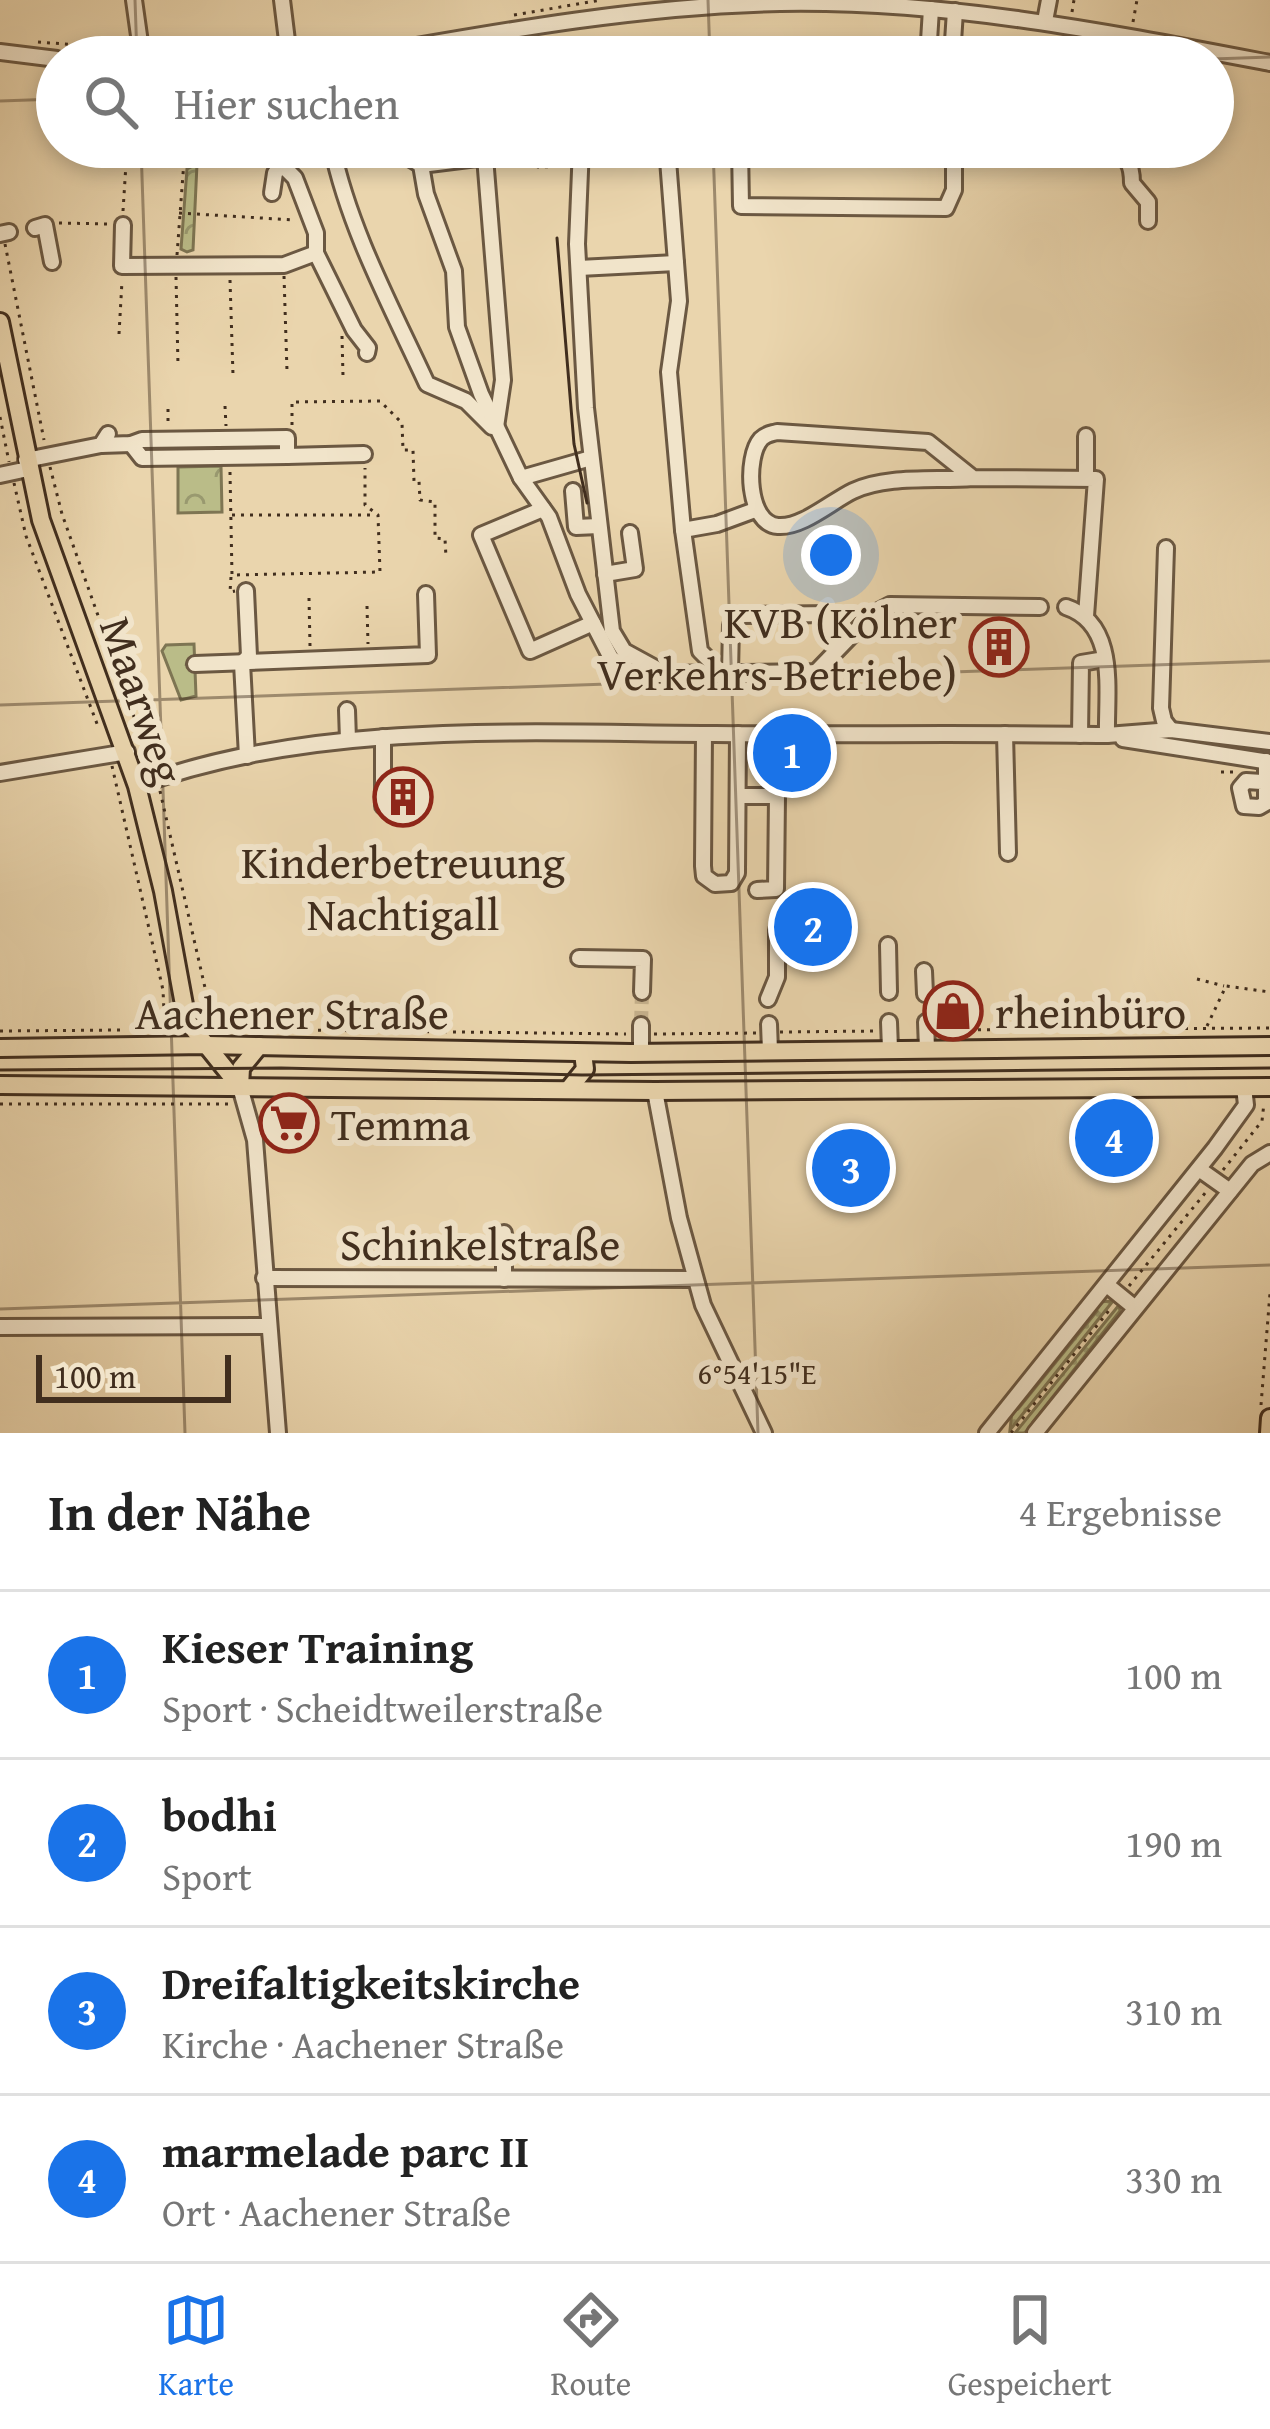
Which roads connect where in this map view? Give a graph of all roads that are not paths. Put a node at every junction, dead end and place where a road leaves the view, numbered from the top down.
1 (134, 0) edge
2 (282, 0) edge
3 (1048, 0) edge
4 (701, 4) edge
5 (932, 9) junction
6 (955, 11) junction
7 (1045, 21) junction
8 (139, 36) edge
9 (287, 36) edge
10 (471, 36) edge
11 (930, 36) edge
12 (953, 36) edge
13 (1136, 36) edge
14 (0, 52) edge
15 (36, 56) edge
16 (1234, 56) edge
17 (1270, 63) edge
18 (276, 168) edge
19 (287, 168) edge
20 (336, 168) edge
21 (422, 168) edge
22 (486, 168) edge
23 (582, 168) edge
24 (669, 168) edge
25 (740, 168) edge
26 (953, 168) edge
27 (1132, 168) edge
28 (272, 194) dead end
29 (1148, 221) dead end
30 (123, 225) road end
31 (35, 228) dead end
32 (316, 253) junction
33 (52, 262) dead end
34 (676, 263) junction
35 (579, 268) junction
36 (0, 322) edge
37 (367, 353) dead end
38 (498, 430) junction
39 (1087, 436) dead end
40 (131, 444) junction
41 (364, 454) road end
42 (287, 456) junction
43 (591, 458) junction
44 (16, 469) edge
45 (521, 478) junction
46 (973, 478) junction
47 (1086, 478) junction
48 (573, 491) dead end
49 (544, 509) junction
50 (754, 510) junction
51 (599, 526) junction
52 (683, 530) junction
53 (631, 532) dead end
54 (1166, 548) dead end
55 (605, 574) junction
56 (246, 591) dead end
57 (426, 594) dead end
58 (1040, 607) dead end
59 (1066, 607) dead end
60 (836, 614) dead end
61 (1086, 616) junction
62 (593, 623) junction
63 (1105, 659) junction
64 (242, 663) junction
65 (195, 664) dead end
66 (726, 673) junction
67 (664, 674) junction
68 (347, 710) dead end
69 (1171, 730) junction
70 (704, 734) junction
71 (738, 734) junction
72 (1005, 734) junction
73 (1080, 735) junction
74 (1106, 735) junction
75 (383, 737) junction
76 (348, 740) junction
77 (1270, 742) edge
78 (118, 753) junction
79 (247, 755) junction
80 (1268, 762) edge
81 (0, 773) edge
82 (1262, 782) dead end
83 (137, 786) junction
84 (738, 796) junction
85 (383, 806) dead end
86 (1008, 853) dead end
87 (757, 890) dead end
88 (777, 930) dead end
89 (888, 945) dead end
90 (579, 958) dead end
91 (924, 971) dead end
92 (642, 992) tunnel mouth
93 (889, 992) dead end
94 (925, 994) dead end
95 (768, 999) dead end
96 (889, 1022) dead end
97 (926, 1022) dead end
98 (769, 1024) dead end
99 (641, 1025) tunnel mouth
100 (210, 1037) junction
101 (270, 1040) junction
102 (1270, 1042) edge
103 (0, 1048) edge
104 (890, 1049) junction
105 (927, 1049) junction
106 (770, 1051) junction
107 (693, 1052) junction
108 (583, 1053) junction
109 (641, 1053) junction
110 (0, 1085) edge
111 (240, 1087) junction
112 (1244, 1087) junction
113 (1268, 1087) edge
114 (568, 1090) junction
115 (656, 1090) junction
116 (692, 1090) junction
117 (1270, 1153) edge
118 (1199, 1169) junction
119 (1230, 1191) junction
120 (504, 1233) dead end
121 (264, 1278) junction
122 (504, 1279) junction
123 (695, 1279) junction
124 (1107, 1285) junction
125 (1134, 1307) junction
126 (0, 1327) edge
127 (268, 1327) junction
128 (1265, 1416) edge
129 (994, 1431) edge
130 (278, 1433) edge
131 (764, 1433) edge
132 (1035, 1433) edge
133 (1269, 1433) edge

1 - 8 street
2 - 9 street
3 - 7 street
4 - 5 street
4 - 10 street
5 - 6 street
5 - 11 street
6 - 7 street
6 - 12 street
7 - 13 street
14 - 15 street
16 - 17 street
18 - 28 street
19 - 32 street
20 - 38 street
21 - 38 street
22 - 38 street
23 - 35 street
24 - 34 street
25 - 26 street
27 - 29 street
30 - 32 street
31 - 33 street
32 - 37 street
34 - 35 street
34 - 52 street
35 - 43 street
36 - 44 main road, Maarweg
38 - 45 street
39 - 47 street
40 - 42 street
40 - 42 street
40 - 44 street
41 - 42 street
43 - 45 street
43 - 51 street
44 - 78 main road, Maarweg
45 - 49 street
46 - 47 street
46 - 50 street
46 - 50 street
47 - 61 street
48 - 51 street
49 - 62 street
49 - 62 street
50 - 52 street
51 - 55 street
52 - 66 street
53 - 55 street
54 - 69 street
55 - 67 street
56 - 64 street
57 - 64 street
58 - 66 street
59 - 61 street
60 - 66 street
61 - 63 street
62 - 67 street
63 - 73 street
63 - 74 street
64 - 65 street
64 - 79 street
66 - 67 street
68 - 76 street
69 - 74 street
69 - 77 street
70 - 71 street
70 - 75 street
70 - 84 street
71 - 72 street
71 - 84 street
72 - 73 street
72 - 86 street
73 - 74 street
74 - 80 street
75 - 76 street
75 - 85 street
76 - 79 street
78 - 81 street
78 - 83 main road, Maarweg
79 - 83 street
80 - 82 street
83 - 100 main road, Maarweg
84 - 87 street
88 - 95 street
89 - 93 street
90 - 92 street
91 - 94 street
96 - 104 street
97 - 105 street
98 - 106 street
99 - 109 street
100 - 101 main road, Aachener Straße
100 - 103 main road, Aachener Straße
100 - 111 main road, Maarweg
101 - 108 main road, Aachener Straße
101 - 111 main road
102 - 105 main road, Aachener Straße
104 - 105 main road, Aachener Straße
104 - 106 main road, Aachener Straße
106 - 107 main road, Aachener Straße
107 - 109 main road, Aachener Straße
107 - 116 main road
108 - 109 main road, Aachener Straße
108 - 114 main road
110 - 111 main road, Aachener Straße
111 - 114 main road, Aachener Straße
111 - 121 street
112 - 113 main road, Aachener Straße
112 - 116 main road, Aachener Straße
112 - 118 street
114 - 115 main road, Aachener Straße
115 - 116 main road, Aachener Straße
115 - 123 street
117 - 119 street
118 - 119 street
118 - 124 street
119 - 125 street
120 - 122 street
121 - 122 street, Schinkelstraße
121 - 127 street
122 - 123 street, Schinkelstraße
123 - 131 street
124 - 125 street
124 - 129 street
125 - 132 street
126 - 127 street
127 - 130 street
128 - 133 main road

